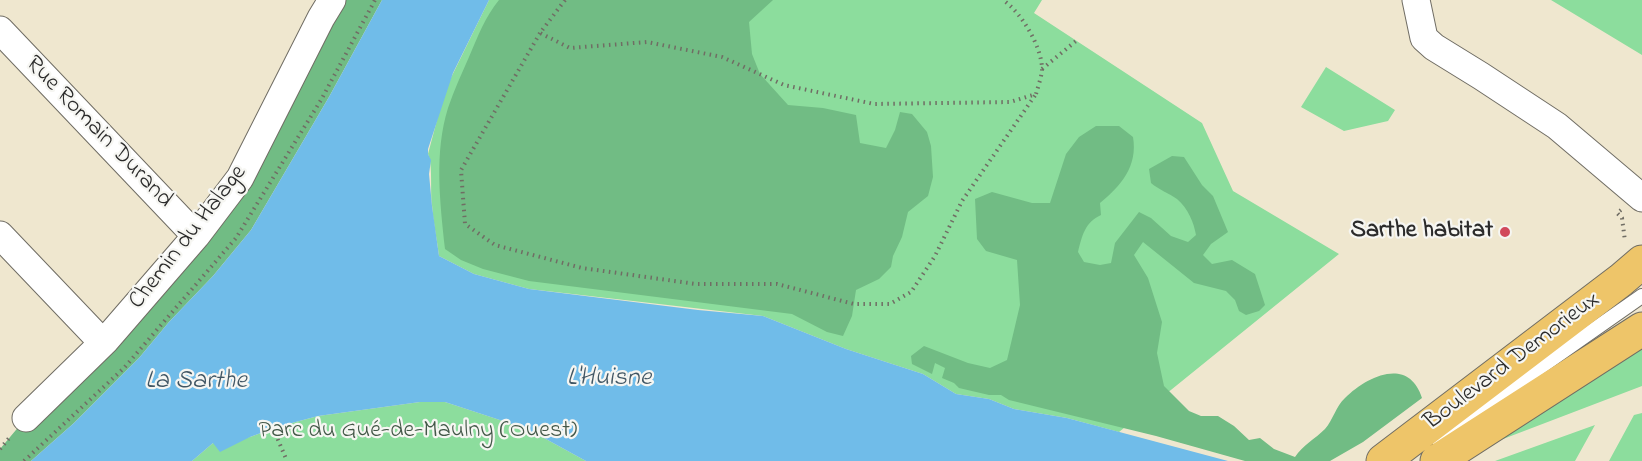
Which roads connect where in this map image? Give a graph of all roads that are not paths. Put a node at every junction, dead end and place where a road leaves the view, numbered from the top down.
1 (1416, 0) edge
2 (319, 6) edge
3 (0, 30) edge
4 (1642, 198) edge
5 (0, 235) edge
6 (196, 236) junction
7 (1642, 262) edge
8 (1642, 296) edge
9 (1642, 329) edge
10 (103, 343) junction
11 (27, 418) dead end
12 (1431, 455) edge
13 (1383, 461) edge

1 - 4 street
2 - 6 street, Chemin du Halage
3 - 6 street, Rue Romain Durand
5 - 10 street
6 - 10 street, Chemin du Halage
7 - 13 main road, Boulevard Demorieux
8 - 12 lane
9 - 12 main road, Boulevard Demorieux
10 - 11 street, Chemin du Halage

